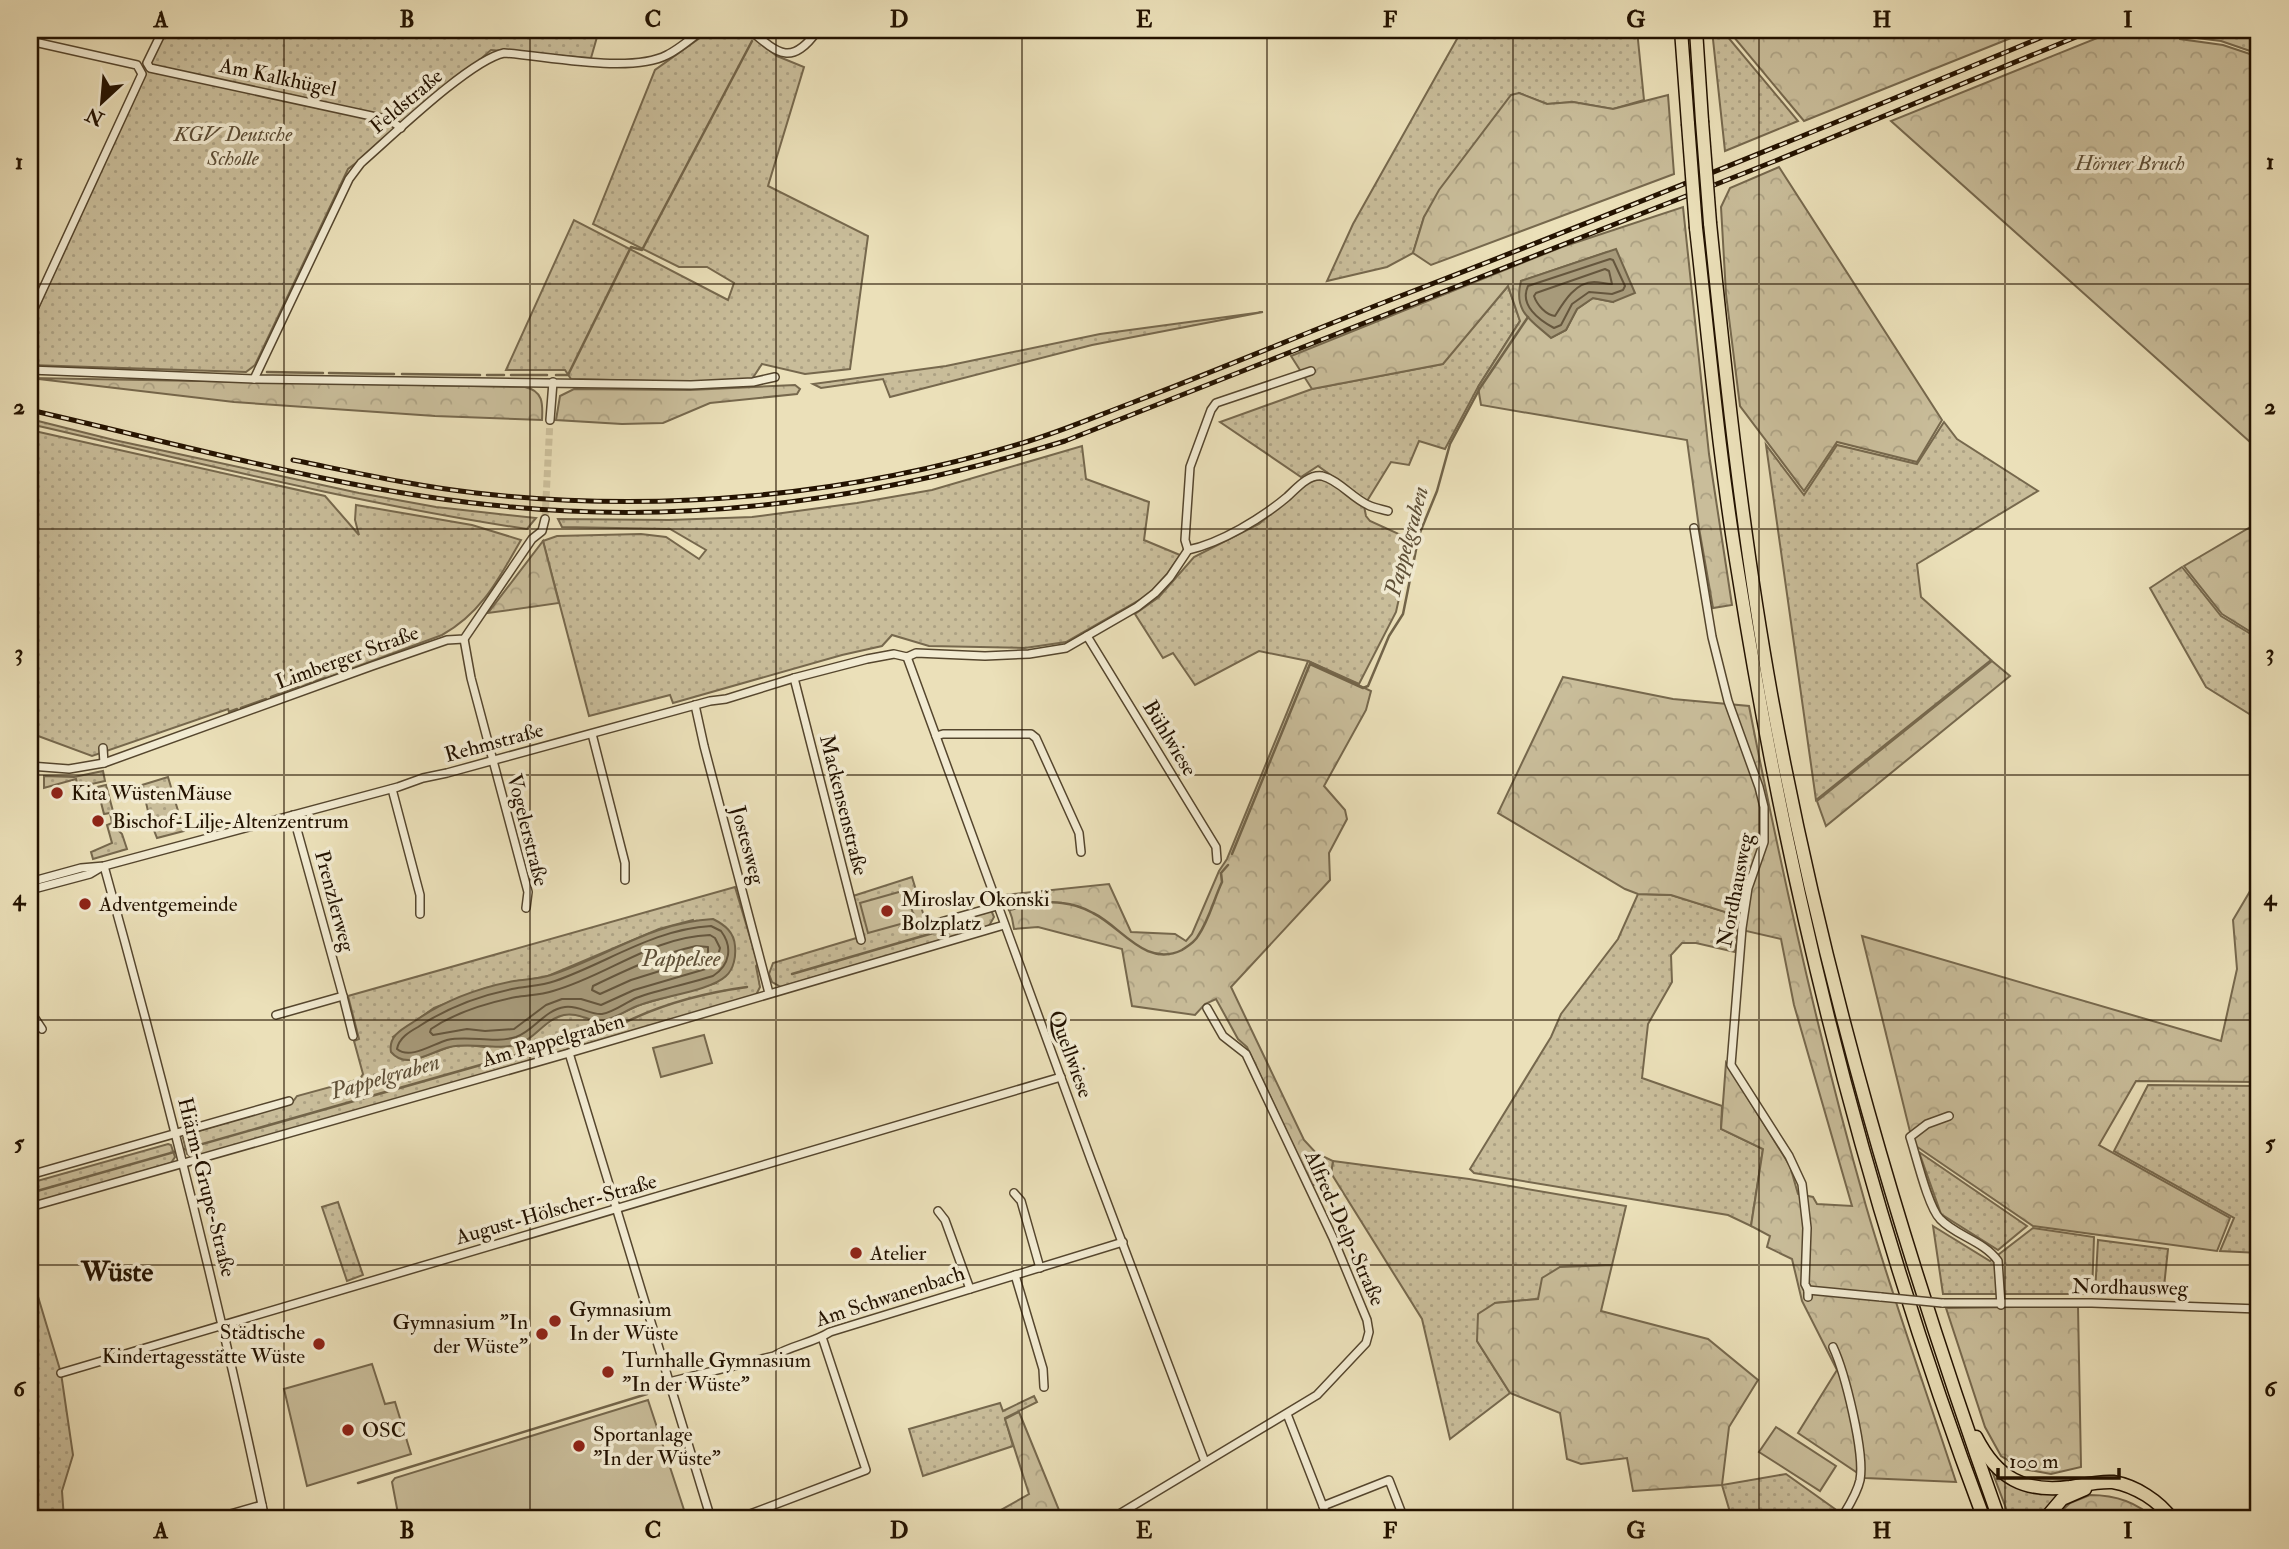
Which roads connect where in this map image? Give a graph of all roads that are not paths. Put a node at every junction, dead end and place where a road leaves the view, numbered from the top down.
1 (163, 30) edge
2 (702, 30) edge
3 (750, 30) edge
4 (818, 30) edge
5 (1681, 30) edge
6 (1696, 30) edge
7 (30, 41) edge
8 (144, 66) junction
9 (401, 128) junction
10 (30, 317) edge
11 (30, 370) edge
12 (1311, 371) dead end
13 (775, 377) dead end
14 (254, 379) junction
15 (554, 382) junction
16 (550, 420) tunnel mouth
17 (1388, 511) dead end
18 (545, 519) tunnel mouth
19 (1695, 528) dead end
20 (1188, 550) junction
21 (1087, 636) junction
22 (464, 639) junction
23 (906, 657) junction
24 (794, 678) junction
25 (695, 705) junction
26 (592, 734) junction
27 (936, 736) junction
28 (103, 748) dead end
29 (493, 761) junction
30 (104, 763) junction
31 (30, 766) edge
32 (392, 789) junction
33 (293, 816) junction
34 (1081, 852) dead end
35 (1217, 860) dead end
36 (104, 866) junction
37 (625, 880) dead end
38 (30, 882) edge
39 (30, 890) edge
40 (997, 906) junction
41 (526, 908) dead end
42 (420, 914) dead end
43 (930, 925) dead end
44 (1004, 925) junction
45 (862, 940) dead end
46 (769, 993) junction
47 (343, 996) junction
48 (30, 1005) edge
49 (1208, 1008) dead end
50 (276, 1016) dead end
51 (42, 1029) dead end
52 (354, 1036) dead end
53 (569, 1053) junction
54 (1061, 1077) junction
55 (289, 1101) dead end
56 (1949, 1116) dead end
57 (176, 1133) junction
58 (183, 1162) junction
59 (30, 1175) edge
60 (1014, 1193) dead end
61 (30, 1207) edge
62 (618, 1208) junction
63 (939, 1212) dead end
64 (1123, 1242) junction
65 (1040, 1268) junction
66 (1015, 1275) junction
67 (970, 1289) junction
68 (2001, 1305) junction
69 (2259, 1309) edge
70 (222, 1326) junction
71 (822, 1337) junction
72 (1833, 1347) dead end
73 (61, 1373) dead end
74 (670, 1382) junction
75 (1044, 1387) dead end
76 (1954, 1392) junction
77 (1287, 1415) junction
78 (1205, 1462) junction
79 (2101, 1482) junction
80 (262, 1505) junction
81 (1322, 1506) junction
82 (213, 1519) edge
83 (265, 1519) edge
84 (711, 1519) edge
85 (737, 1519) edge
86 (1111, 1519) edge
87 (1328, 1519) edge
88 (1404, 1519) edge
89 (1841, 1519) edge
90 (1984, 1519) edge
91 (1999, 1519) edge
92 (2045, 1519) edge
93 (2172, 1519) edge

1 - 8 street
2 - 9 street, Feldstraße
3 - 4 street
5 - 90 highway, bridge
6 - 76 highway, bridge
7 - 8 street, Am Kalkhügel
8 - 9 street, Am Kalkhügel
8 - 10 street
9 - 14 street, Feldstraße
11 - 14 street
12 - 20 street
13 - 15 street
14 - 15 street
15 - 16 street
17 - 20 street
18 - 22 street
19 - 68 street, Nordhausweg, bridge
20 - 21 street
21 - 23 street
21 - 35 street, Bühlwiese
22 - 29 street, Vogelerstraße
22 - 30 street, Limberger Straße
23 - 24 street, Rehmstraße
23 - 27 street, Quellwiese
24 - 25 street, Rehmstraße
24 - 45 street, Mackensenstraße
25 - 26 street, Rehmstraße
25 - 46 street, Jostesweg
26 - 29 street, Rehmstraße
26 - 37 street
27 - 34 street
27 - 40 street, Quellwiese
28 - 30 street
29 - 32 street, Rehmstraße
29 - 41 street, Vogelerstraße
30 - 31 street, Limberger Straße
32 - 33 street, Rehmstraße
32 - 42 street
33 - 36 street, Rehmstraße
33 - 47 street, Prenzlerweg
36 - 38 street, Rehmstraße
36 - 39 street, Rehmstraße
36 - 57 street, Hiärm-Grupe-Straße
40 - 43 street
40 - 44 street, Quellwiese
44 - 46 street, Am Pappelgraben
44 - 54 street, Quellwiese
46 - 53 street, Am Pappelgraben
47 - 50 street
47 - 52 street, Prenzlerweg
48 - 51 street
49 - 77 street, Alfred-Delp-Straße
53 - 58 street, Am Pappelgraben
53 - 62 street
54 - 62 street, August-Hölscher-Straße
54 - 64 street, Quellwiese
55 - 57 street
56 - 68 street
57 - 58 street, Hiärm-Grupe-Straße
57 - 59 street
58 - 61 street, Am Pappelgraben
58 - 70 street, Hiärm-Grupe-Straße
60 - 65 street
62 - 70 street, August-Hölscher-Straße
62 - 74 street
63 - 67 street
64 - 65 street, Am Schwanenbach
64 - 78 street, Quellwiese
65 - 66 street, Am Schwanenbach
66 - 67 street, Am Schwanenbach
66 - 75 street
67 - 71 street, Am Schwanenbach
68 - 69 street, Nordhausweg
70 - 73 street, August-Hölscher-Straße
70 - 80 street, Hiärm-Grupe-Straße
71 - 74 street, Am Schwanenbach
71 - 85 street
72 - 89 street
74 - 84 street
76 - 79 highway
76 - 91 highway
77 - 78 street, Alfred-Delp-Straße
77 - 81 street
78 - 86 street, Alfred-Delp-Straße
79 - 92 highway
79 - 93 highway
80 - 82 street
80 - 83 street, Hiärm-Grupe-Straße
81 - 87 street
81 - 88 street

